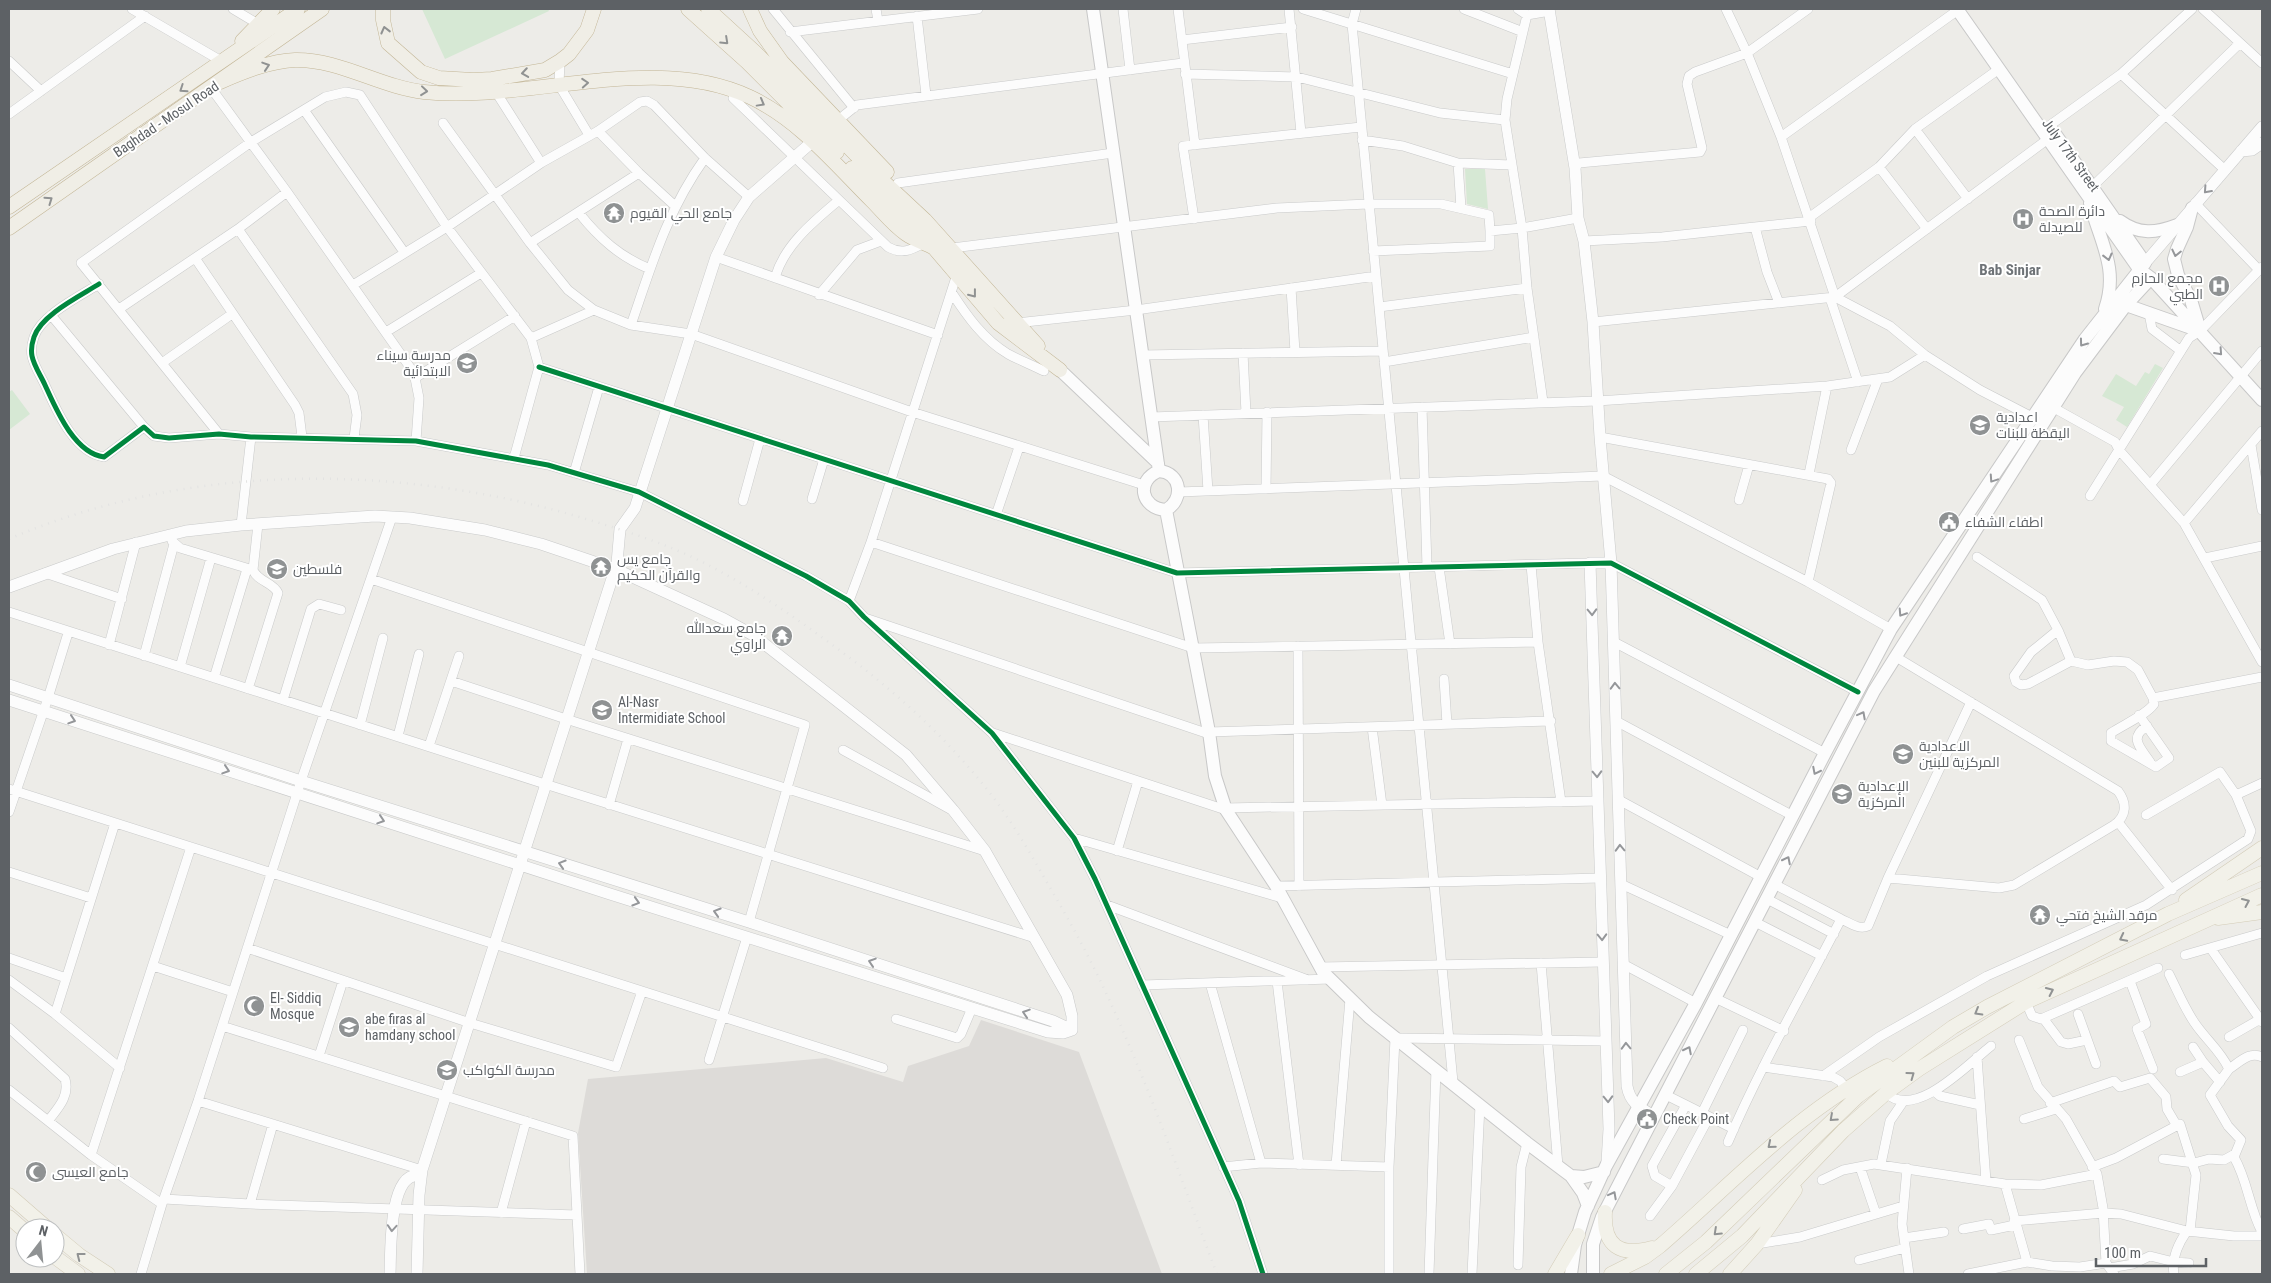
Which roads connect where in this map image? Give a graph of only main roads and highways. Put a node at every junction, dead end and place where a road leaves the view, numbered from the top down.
1 (273, 9) edge
2 (298, 9) edge
3 (322, 9) edge
4 (383, 9) edge
5 (594, 9) edge
6 (688, 9) edge
7 (708, 9) edge
8 (750, 9) edge
9 (1093, 9) edge
10 (1960, 9) edge
11 (223, 62) junction
12 (215, 85) junction
13 (819, 122) junction
14 (2090, 190) junction
15 (2193, 205) road end
16 (9, 207) edge
17 (2114, 216) junction
18 (2176, 225) road end
19 (9, 228) edge
20 (938, 245) junction
21 (2142, 266) junction
22 (2150, 278) junction
23 (2126, 305) junction
24 (2102, 320) junction
25 (2200, 331) junction
26 (1060, 370) junction
27 (2262, 400) edge
28 (1158, 467) junction
29 (1166, 510) junction
30 (1936, 561) junction
31 (1950, 570) junction
32 (2262, 848) edge
33 (2262, 874) edge
34 (2262, 895) edge
35 (2262, 912) edge
36 (2168, 914) junction
37 (2209, 918) junction
38 (1851, 1094) junction
39 (1813, 1163) junction
40 (1605, 1169) junction
41 (1571, 1176) junction
42 (9, 1195) edge
43 (1588, 1206) junction
44 (1604, 1212) junction
45 (35, 1218) edge
46 (1578, 1235) junction
47 (65, 1244) edge
48 (1660, 1246) junction
49 (65, 1264) edge
50 (78, 1274) edge
51 (108, 1274) edge
52 (1555, 1274) edge
53 (1571, 1274) edge
54 (1593, 1274) edge
55 (1611, 1274) edge
56 (1666, 1274) edge
57 (1696, 1274) edge
58 (1730, 1274) edge

1 - 11 highway
2 - 11 highway
3 - 12 highway, Baghdad - Mosul Road
5 -> 4 highway
6 -> 13 highway
7 - 13 highway
8 - 13 highway
9 - 28 main road
10 - 14 main road, July 17th Street
10 - 14 main road, July 17th Street
11 -> 16 highway
12 -> 13 highway
19 -> 12 highway, Baghdad - Mosul Road
13 - 20 highway
13 - 20 highway
13 - 20 highway
14 - 17 main road, July 17th Street
14 - 21 main road, July 17th Street
14 -> 24 main road
15 -> 25 main road
17 - 18 main road
17 - 21 main road, July 17th Street
20 - 26 highway
20 -> 26 highway
21 - 22 main road, July 17th Street
21 - 24 main road
22 - 23 main road
22 - 25 main road, July 17th Street
23 - 25 main road
23 - 31 main road
24 -> 30 main road
25 -> 27 main road, July 17th Street
26 - 28 main road
28 - 29 main road
28 - 29 main road
29 - 41 main road
30 - 31 main road
30 -> 40 main road
44 -> 31 main road
32 - 36 main road
33 - 36 main road
37 -> 34 main road
35 - 37 main road
36 -> 38 main road
39 -> 37 main road
38 -> 48 main road
38 -> 56 main road
39 - 57 main road
39 - 58 main road
40 - 41 main road
40 - 43 main road
41 - 43 main road
42 - 45 main road
43 - 46 main road
44 - 48 main road
44 - 54 main road
46 - 52 main road
46 - 53 main road
51 -> 47 main road
48 - 55 main road
49 - 50 main road

